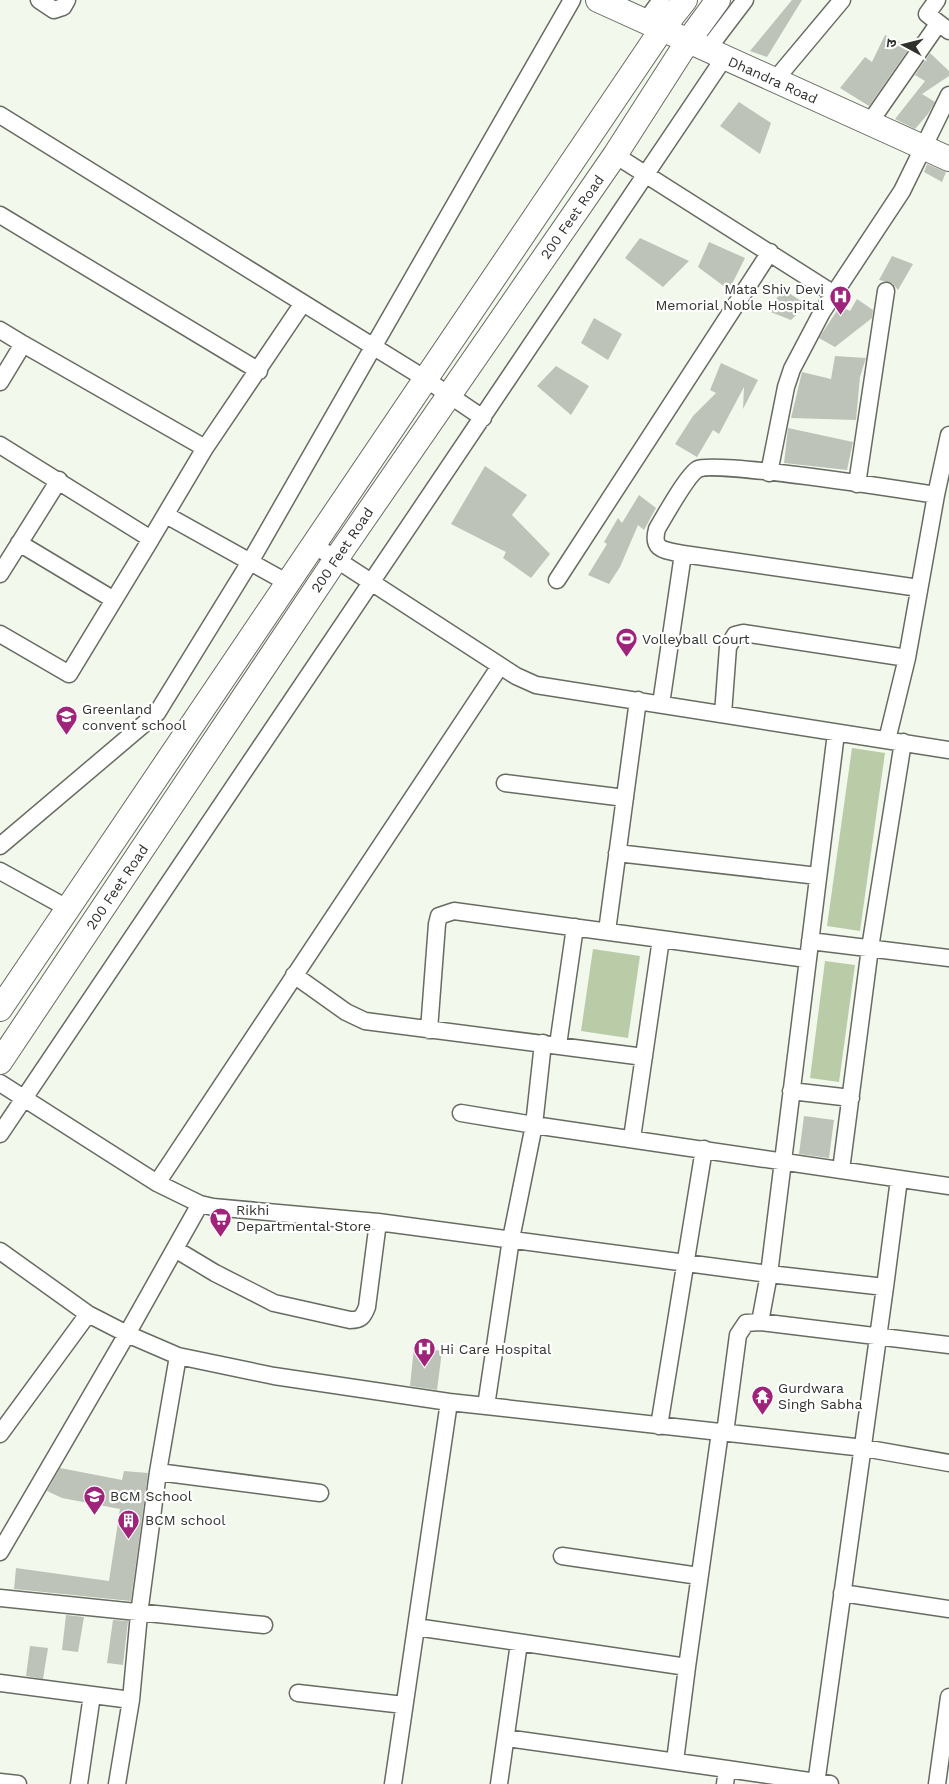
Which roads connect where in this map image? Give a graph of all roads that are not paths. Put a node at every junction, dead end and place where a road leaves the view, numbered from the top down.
1 (39, 0) edge
2 (67, 0) edge
3 (572, 0) edge
4 (598, 0) edge
5 (662, 0) edge
6 (685, 0) edge
7 (718, 0) edge
8 (746, 0) edge
9 (842, 0) edge
10 (936, 0) edge
11 (653, 25) junction
12 (943, 27) edge
13 (706, 50) junction
14 (775, 80) junction
15 (949, 94) edge
16 (0, 115) edge
17 (870, 122) junction
18 (924, 147) junction
19 (615, 155) junction
20 (949, 159) edge
21 (647, 175) junction
22 (0, 215) edge
23 (770, 252) junction
24 (886, 291) dead end
25 (834, 294) junction
26 (303, 303) junction
27 (0, 330) edge
28 (23, 344) junction
29 (374, 348) junction
30 (258, 371) junction
31 (424, 378) junction
32 (0, 382) edge
33 (449, 395) junction
34 (483, 418) junction
35 (949, 435) edge
36 (0, 445) edge
37 (204, 448) junction
38 (769, 473) junction
39 (59, 480) junction
40 (857, 484) junction
41 (936, 495) junction
42 (166, 515) junction
43 (151, 539) junction
44 (20, 543) junction
45 (314, 545) junction
46 (683, 554) junction
47 (336, 559) junction
48 (250, 562) junction
49 (0, 574) edge
50 (557, 580) dead end
51 (372, 582) junction
52 (288, 583) junction
53 (919, 588) junction
54 (114, 600) junction
55 (0, 634) edge
56 (907, 658) junction
57 (500, 666) junction
58 (638, 700) junction
59 (661, 704) junction
60 (723, 714) junction
61 (836, 733) junction
62 (895, 741) junction
63 (949, 750) edge
64 (505, 783) dead end
65 (625, 798) junction
66 (0, 846) edge
67 (617, 853) junction
68 (0, 871) edge
69 (818, 876) junction
70 (69, 909) junction
71 (575, 926) junction
72 (607, 930) junction
73 (661, 939) junction
74 (810, 942) junction
75 (870, 948) junction
76 (949, 958) edge
77 (807, 959) junction
78 (294, 975) junction
79 (0, 1009) edge
80 (429, 1030) junction
81 (550, 1044) junction
82 (644, 1057) junction
83 (0, 1062) edge
84 (0, 1083) edge
85 (791, 1091) junction
86 (850, 1098) junction
87 (24, 1099) junction
88 (461, 1113) dead end
89 (534, 1125) junction
90 (0, 1134) edge
91 (632, 1138) junction
92 (704, 1149) junction
93 (782, 1161) junction
94 (841, 1170) junction
95 (899, 1179) junction
96 (156, 1183) junction
97 (949, 1186) edge
98 (200, 1204) junction
99 (378, 1222) junction
100 (511, 1239) junction
101 (175, 1249) junction
102 (0, 1251) edge
103 (686, 1263) junction
104 (769, 1274) junction
105 (885, 1287) junction
106 (88, 1314) junction
107 (760, 1322) junction
108 (127, 1334) junction
109 (878, 1337) junction
110 (949, 1345) edge
111 (178, 1356) junction
112 (449, 1402) junction
113 (486, 1406) junction
114 (659, 1426) junction
115 (723, 1433) junction
116 (0, 1434) edge
117 (864, 1448) junction
118 (949, 1463) edge
119 (158, 1472) junction
120 (320, 1493) dead end
121 (0, 1552) edge
122 (562, 1556) dead end
123 (699, 1576) junction
124 (842, 1593) junction
125 (0, 1598) edge
126 (949, 1610) edge
127 (139, 1614) junction
128 (264, 1626) dead end
129 (416, 1627) junction
130 (519, 1643) junction
131 (687, 1667) junction
132 (0, 1683) edge
133 (298, 1693) dead end
134 (92, 1695) junction
135 (131, 1700) junction
136 (404, 1705) junction
137 (948, 1705) edge
138 (506, 1738) junction
139 (675, 1761) junction
140 (726, 1776) edge
141 (0, 1782) edge
142 (821, 1783) edge
143 (18, 1784) edge
144 (79, 1784) edge
145 (117, 1784) edge
146 (393, 1784) edge
147 (499, 1784) edge
148 (937, 1784) edge

1 - 2 street
3 - 29 street
4 - 11 street, Dhandra Road
5 - 11 street
6 - 11 street
7 - 13 street, 200 Feet Road
8 - 13 street
9 - 14 street
10 - 12 street
11 - 13 street, Dhandra Road
11 - 31 street
12 - 17 street
13 - 14 street, Dhandra Road
13 - 19 street, 200 Feet Road
13 - 21 street
14 - 17 street, Dhandra Road
15 - 18 street
16 - 26 street
17 - 18 street, Dhandra Road
18 - 20 street, Dhandra Road
18 - 25 street
19 - 21 street
19 - 33 street, 200 Feet Road
21 - 23 street
21 - 34 street
22 - 30 street
23 - 25 street
23 - 50 street
24 - 40 street
25 - 38 street
26 - 29 street
26 - 30 street
27 - 28 street
28 - 32 street
28 - 37 street
29 - 31 street
29 - 48 street
30 - 37 street
31 - 33 street
31 - 45 street
33 - 34 street
33 - 47 street, 200 Feet Road
34 - 51 street
35 - 41 street
36 - 39 street
37 - 42 street
38 - 40 street
38 - 46 street
39 - 43 street
39 - 44 street
40 - 41 street
41 - 53 street
42 - 43 street
42 - 48 street
43 - 54 street
44 - 49 street
44 - 54 street
45 - 47 street
45 - 52 street
46 - 53 street
46 - 59 street
47 - 51 street
47 - 83 street, 200 Feet Road
48 - 52 street
48 - 66 street
51 - 57 street
51 - 87 street
52 - 70 street
53 - 56 street
54 - 55 street
56 - 60 street
56 - 62 street
57 - 58 street
57 - 78 street
58 - 59 street
58 - 65 street
59 - 60 street
60 - 61 street
61 - 62 street
61 - 69 street
62 - 63 street
62 - 75 street
64 - 65 street
65 - 67 street
67 - 69 street
67 - 72 street
68 - 70 street
69 - 74 street
70 - 79 street
71 - 72 street
71 - 80 street
71 - 81 street
72 - 73 street
73 - 77 street
73 - 82 street
74 - 75 street
74 - 77 street
75 - 76 street
75 - 86 street
77 - 85 street
78 - 80 street
78 - 96 street
80 - 81 street
81 - 82 street
81 - 89 street
82 - 91 street
84 - 87 street
85 - 86 street
85 - 93 street
86 - 94 street
87 - 90 street
87 - 96 street
88 - 89 street
89 - 91 street
89 - 100 street
91 - 92 street
92 - 93 street
92 - 103 street
93 - 94 street
93 - 104 street
94 - 95 street
95 - 97 street
95 - 105 street
96 - 98 street
98 - 99 street
98 - 101 street
99 - 100 street
99 - 101 street
100 - 103 street
100 - 113 street
101 - 108 street
102 - 106 street
103 - 104 street
103 - 114 street
104 - 105 street
104 - 107 street
105 - 109 street
106 - 108 street
106 - 116 street
107 - 109 street
107 - 115 street
108 - 111 street
108 - 121 street
109 - 110 street
109 - 117 street
111 - 112 street
111 - 119 street
112 - 113 street
112 - 129 street
113 - 114 street
114 - 115 street
115 - 117 street
115 - 123 street
117 - 118 street
117 - 124 street
119 - 120 street
119 - 127 street
122 - 123 street
123 - 131 street
124 - 126 street
124 - 142 street
125 - 127 street
127 - 128 street
127 - 135 street
129 - 130 street
129 - 136 street
130 - 131 street
130 - 138 street
131 - 139 street
132 - 134 street
133 - 136 street
134 - 135 street
134 - 144 street
135 - 145 street
136 - 146 street
137 - 148 street
138 - 139 street
138 - 147 street
139 - 140 street
140 - 142 street
141 - 143 street

